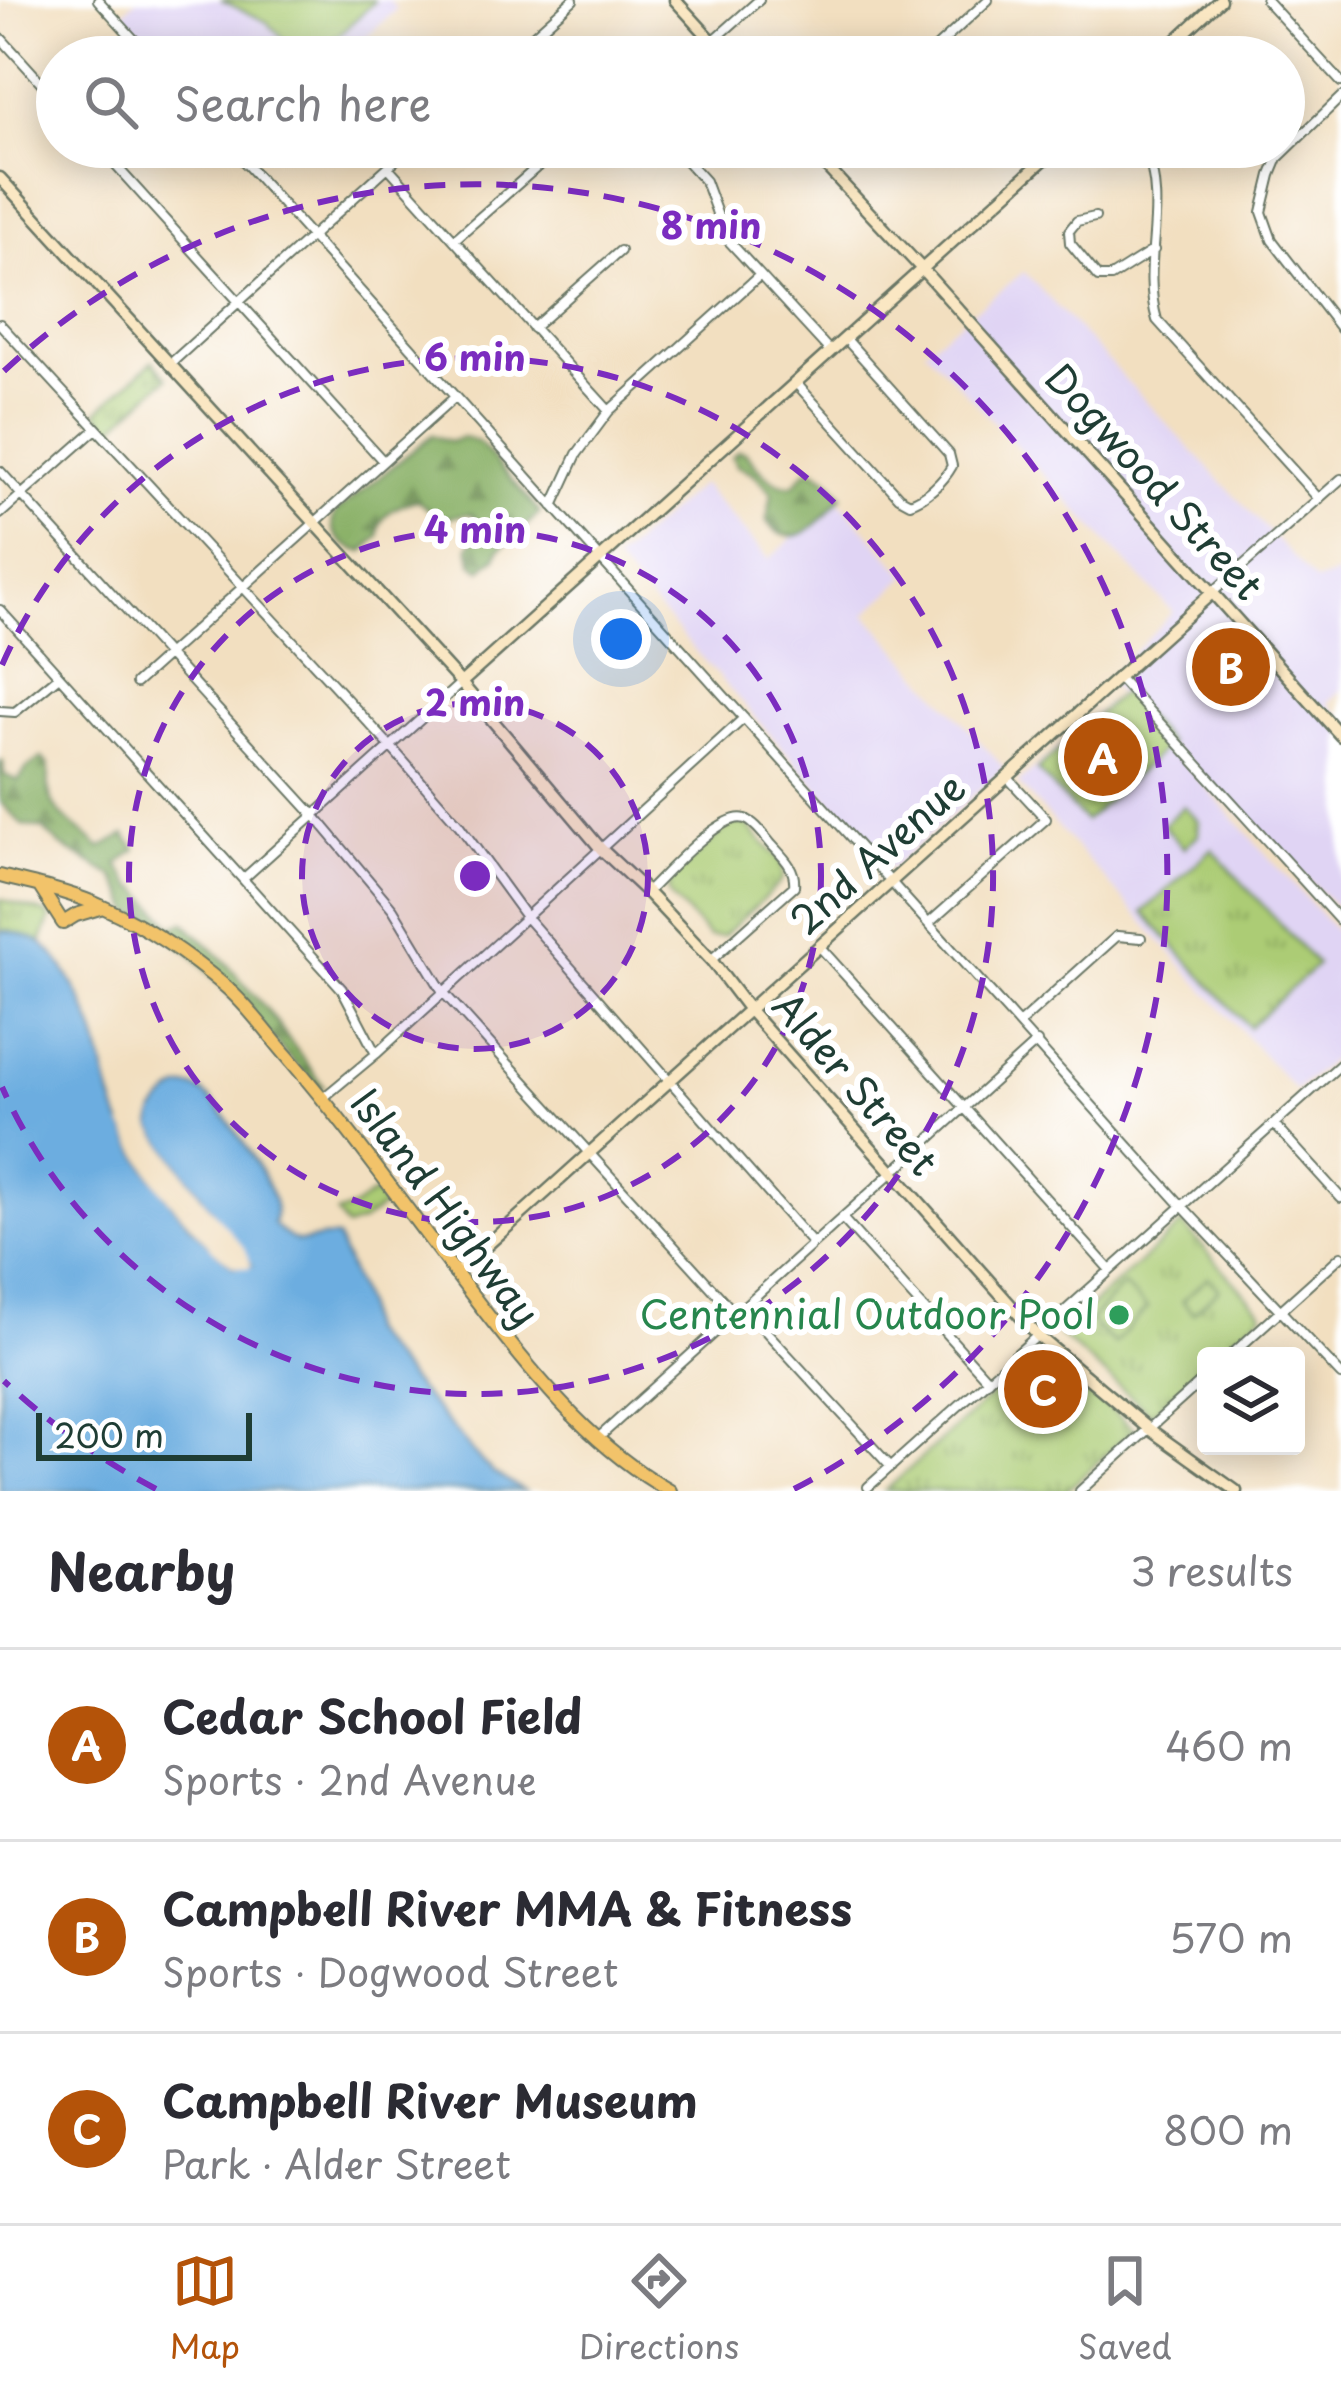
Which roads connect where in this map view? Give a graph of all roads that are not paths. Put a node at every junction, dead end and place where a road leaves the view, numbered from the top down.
1 (98, 0) edge
2 (573, 0) edge
3 (675, 0) edge
4 (759, 0) edge
5 (988, 0) edge
6 (1220, 0) edge
7 (1266, 0) edge
8 (131, 36) edge
9 (533, 36) edge
10 (708, 36) edge
11 (719, 36) edge
12 (949, 36) edge
13 (1181, 36) edge
14 (1299, 36) edge
15 (0, 37) edge
16 (1305, 43) edge
17 (36, 77) edge
18 (1341, 82) edge
19 (1341, 98) edge
20 (1305, 132) edge
21 (118, 168) edge
22 (250, 168) edge
23 (386, 168) edge
24 (390, 168) edge
25 (536, 168) edge
26 (693, 168) edge
27 (827, 168) edge
28 (1035, 168) edge
29 (1153, 168) edge
30 (1274, 168) edge
31 (0, 178) edge
32 (1095, 218) dead end
33 (312, 236) junction
34 (454, 240) junction
35 (620, 250) dead end
36 (1154, 250) junction
37 (922, 269) junction
38 (760, 275) junction
39 (239, 302) junction
40 (0, 325) edge
41 (533, 328) junction
42 (1341, 329) edge
43 (845, 338) junction
44 (830, 351) junction
45 (169, 365) junction
46 (795, 382) junction
47 (454, 398) junction
48 (609, 411) junction
49 (95, 430) junction
50 (383, 461) junction
51 (0, 471) edge
52 (1341, 479) edge
53 (21, 495) junction
54 (1319, 499) junction
55 (553, 506) junction
56 (0, 514) edge
57 (314, 523) junction
58 (600, 559) junction
59 (244, 586) junction
60 (1214, 592) junction
61 (0, 610) edge
62 (168, 654) junction
63 (59, 676) junction
64 (1119, 678) junction
65 (136, 683) dead end
66 (461, 683) junction
67 (0, 711) edge
68 (744, 718) junction
69 (1341, 736) edge
70 (391, 747) junction
71 (1008, 778) junction
72 (314, 815) junction
73 (601, 849) junction
74 (0, 876) edge
75 (243, 879) junction
76 (892, 882) junction
77 (39, 886) junction
78 (647, 892) junction
79 (104, 907) junction
80 (526, 917) junction
81 (1341, 922) edge
82 (929, 923) junction
83 (1141, 938) dead end
84 (820, 947) junction
85 (711, 960) junction
86 (443, 992) junction
87 (749, 1010) junction
88 (1020, 1023) junction
89 (1037, 1042) junction
90 (376, 1054) junction
91 (1341, 1064) edge
92 (670, 1082) junction
93 (323, 1098) junction
94 (964, 1108) junction
95 (1274, 1124) junction
96 (590, 1154) junction
97 (892, 1172) junction
98 (1341, 1198) edge
99 (1182, 1206) junction
100 (842, 1218) junction
101 (813, 1244) junction
102 (1341, 1256) edge
103 (1111, 1270) junction
104 (455, 1274) junction
105 (739, 1311) junction
106 (1279, 1312) junction
107 (1038, 1336) junction
108 (1240, 1347) edge
109 (1341, 1375) edge
110 (988, 1380) junction
111 (1197, 1385) edge
112 (1148, 1429) junction
113 (596, 1440) junction
114 (891, 1467) junction
115 (868, 1487) dead end
116 (670, 1491) edge
117 (1080, 1491) edge
118 (1236, 1491) edge

1 - 8 street
2 - 9 street
3 - 10 street
4 - 11 street
5 - 12 street
6 - 13 street
7 - 14 street
15 - 17 street
16 - 18 street
19 - 20 street
21 - 39 street
22 - 33 street
23 - 33 street
24 - 34 street
25 - 34 street
26 - 38 street
27 - 37 street, Dogwood Street
28 - 37 street
29 - 36 street
30 - 42 street
31 - 45 street, Alder Street
32 - 36 street
33 - 39 street
33 - 47 street
34 - 41 street
35 - 41 street
36 - 54 street
37 - 43 street
37 - 60 street, Dogwood Street
38 - 44 street
38 - 48 street
39 - 45 street
39 - 50 street
40 - 49 street
41 - 48 street
43 - 44 street
43 - 46 street
44 - 46 street
45 - 57 street, Alder Street
46 - 58 street
47 - 50 street
47 - 55 street
48 - 55 street
49 - 53 street
49 - 59 street
50 - 57 street
51 - 53 street
52 - 54 street, 2nd Avenue
53 - 56 street
53 - 62 street
54 - 60 street, 2nd Avenue
55 - 58 street
57 - 59 street
57 - 66 street, Alder Street
58 - 66 street
58 - 68 street
59 - 62 street
59 - 70 street
60 - 64 street, 2nd Avenue
60 - 69 street, Dogwood Street
61 - 63 street
62 - 65 street
62 - 72 street
63 - 67 street
63 - 75 street
64 - 71 street, 2nd Avenue
64 - 81 street
66 - 70 street
66 - 73 street, Alder Street
68 - 73 street
68 - 76 street
70 - 72 street
70 - 80 street
71 - 76 street, 2nd Avenue
71 - 82 street
72 - 75 street
72 - 86 street
73 - 78 street, Alder Street
73 - 80 street
74 - 77 main road, Island Highway
75 - 90 street
76 - 82 street
76 - 84 street, 2nd Avenue
77 - 79 main road, Island Highway
77 - 79 main road
78 - 85 street, Alder Street
78 - 85 street
79 - 93 main road, Island Highway
80 - 86 street
80 - 92 street
82 - 88 street
83 - 88 street
84 - 87 street, 2nd Avenue
84 - 94 street
85 - 87 street, Alder Street
86 - 90 street
86 - 96 street
87 - 92 street, 2nd Avenue
87 - 97 street, Alder Street
88 - 89 street
89 - 94 street
89 - 99 street
90 - 93 street
91 - 95 street
92 - 96 street, 2nd Avenue
92 - 101 street
93 - 104 main road, Island Highway
94 - 97 street
94 - 103 street
95 - 98 street
95 - 99 street
96 - 104 street, 2nd Avenue
96 - 105 street
97 - 100 street
97 - 107 street, Alder Street
99 - 103 street
99 - 106 street
100 - 101 street
100 - 110 street
101 - 105 street
102 - 106 street
103 - 107 street
104 - 113 main road, Island Highway
105 - 113 street
105 - 114 street
106 - 108 street
106 - 109 street
107 - 110 street
107 - 112 street, Alder Street
110 - 114 street
111 - 112 street
112 - 117 street
112 - 118 street, Alder Street
113 - 116 main road, Island Highway
114 - 115 street

